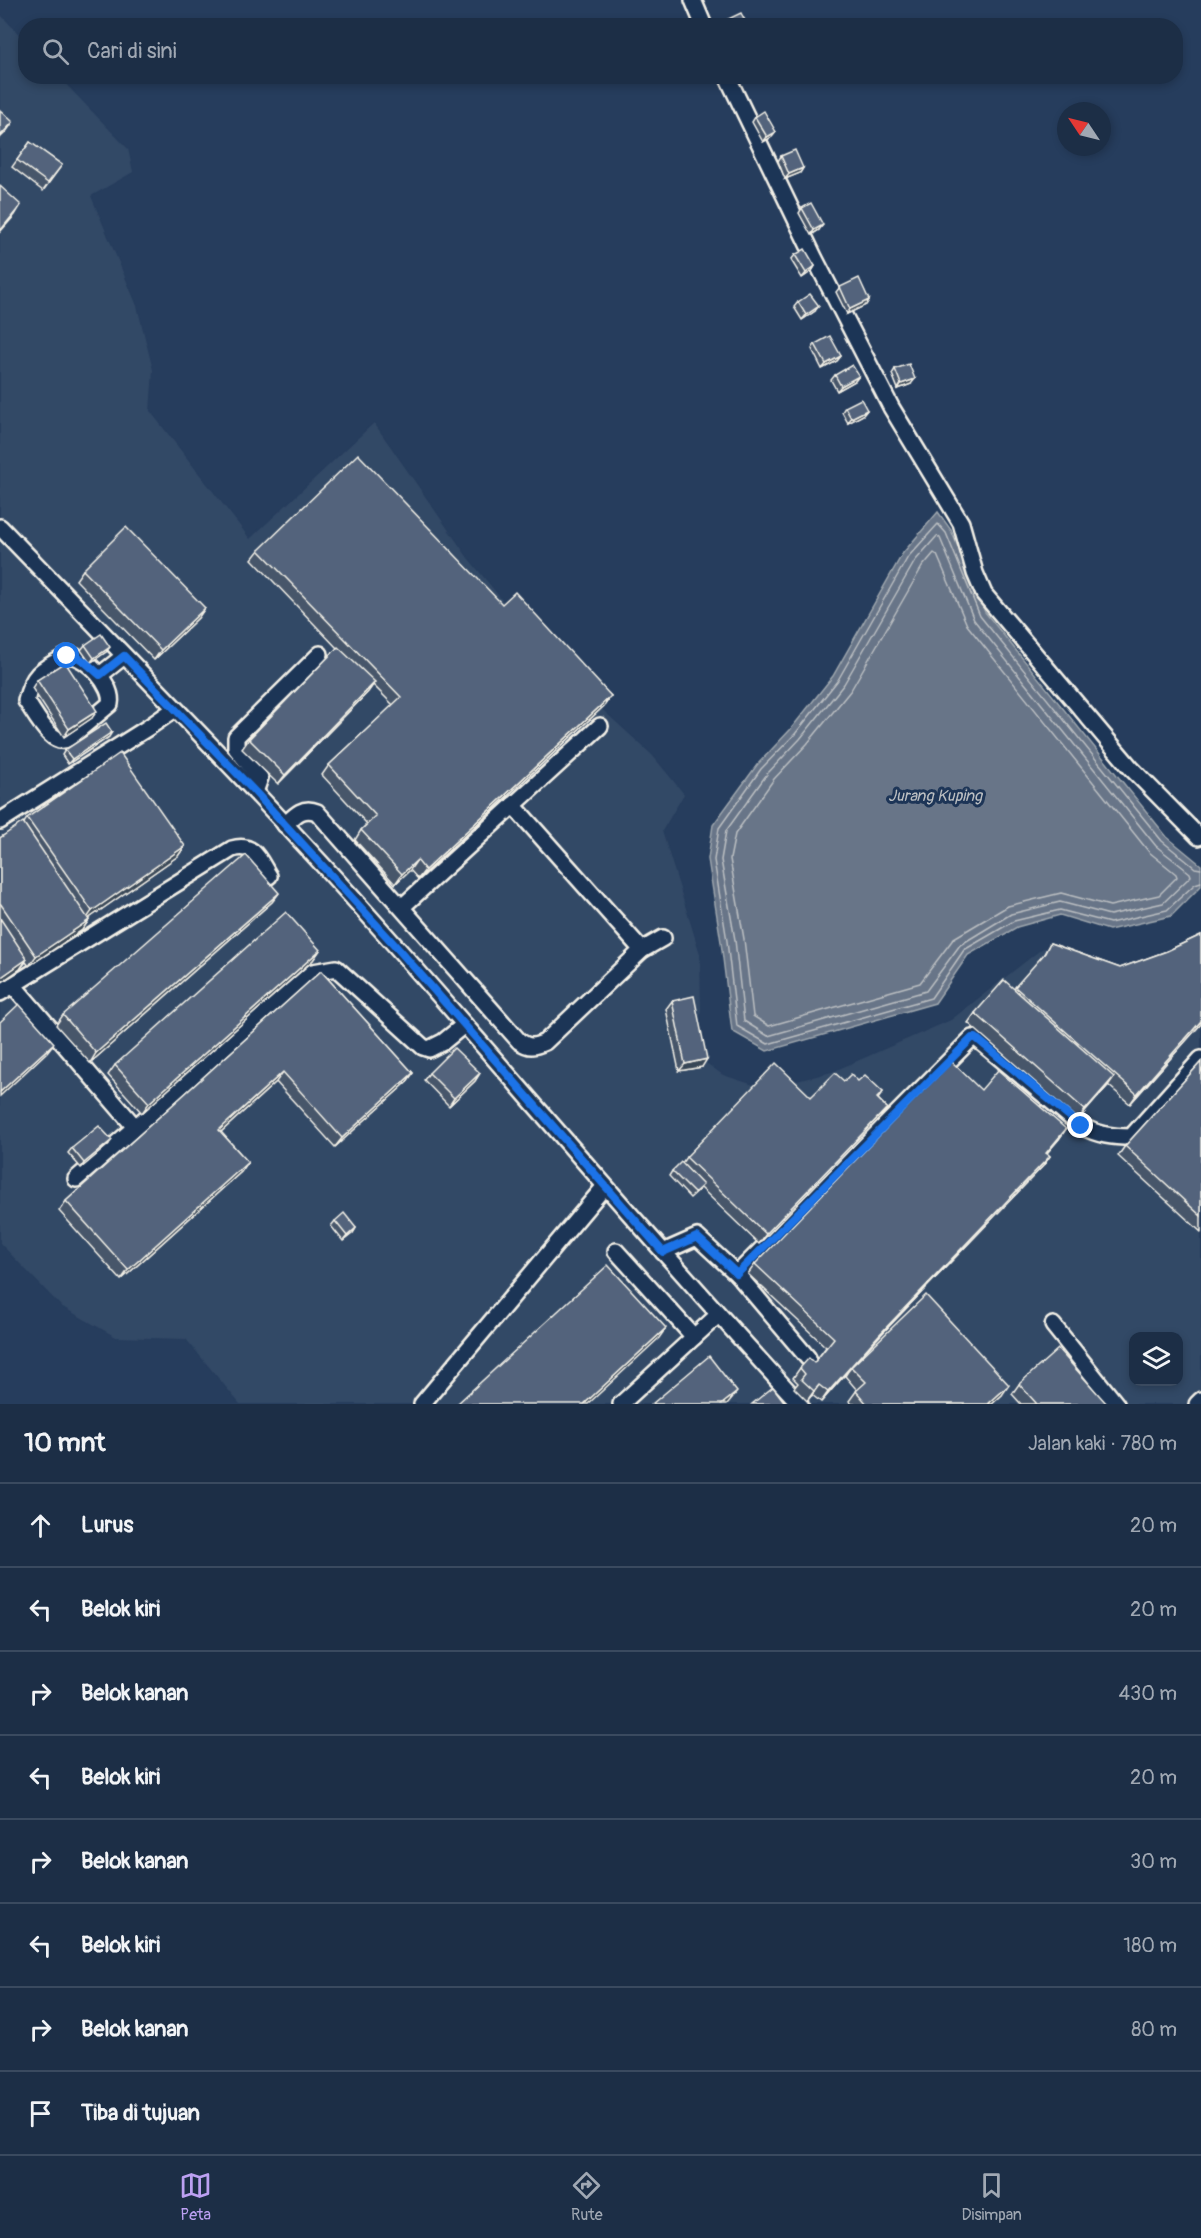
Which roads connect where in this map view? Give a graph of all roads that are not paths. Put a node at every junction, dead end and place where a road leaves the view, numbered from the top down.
1 (693, 0) edge
2 (701, 18) edge
3 (731, 84) edge
4 (0, 526) edge
5 (320, 654) dead end
6 (124, 656) junction
7 (100, 675) junction
8 (175, 709) junction
9 (600, 726) dead end
10 (255, 792) junction
11 (513, 805) junction
12 (0, 821) edge
13 (285, 825) junction
14 (1199, 837) dead end
15 (269, 876) dead end
16 (402, 907) junction
17 (663, 938) dead end
18 (642, 950) junction
19 (7, 989) edge
20 (464, 1025) junction
21 (1201, 1059) edge
22 (135, 1127) junction
23 (76, 1179) dead end
24 (605, 1186) junction
25 (615, 1251) dead end
26 (663, 1252) junction
27 (737, 1274) junction
28 (718, 1316) junction
29 (1053, 1325) dead end
30 (694, 1337) junction
31 (808, 1358) edge
32 (1201, 1400) edge
33 (422, 1404) edge
34 (621, 1404) edge
35 (800, 1404) edge
36 (1116, 1404) edge
37 (1197, 1404) edge

1 - 2 street
3 - 14 street
4 - 6 street
5 - 10 street
6 - 7 street
6 - 8 street
7 - 7 street
8 - 10 street
8 - 12 street
9 - 11 street
10 - 13 street
11 - 16 street
11 - 18 street
13 - 16 street
13 - 20 street
15 - 19 street
16 - 18 street
17 - 18 street
19 - 22 street
20 - 22 street
20 - 24 street
21 - 27 street
22 - 23 street
24 - 26 street
24 - 33 street
25 - 30 street
26 - 27 street
26 - 28 street
27 - 31 street
28 - 30 street
28 - 35 street
29 - 36 street
30 - 34 street
32 - 37 street

